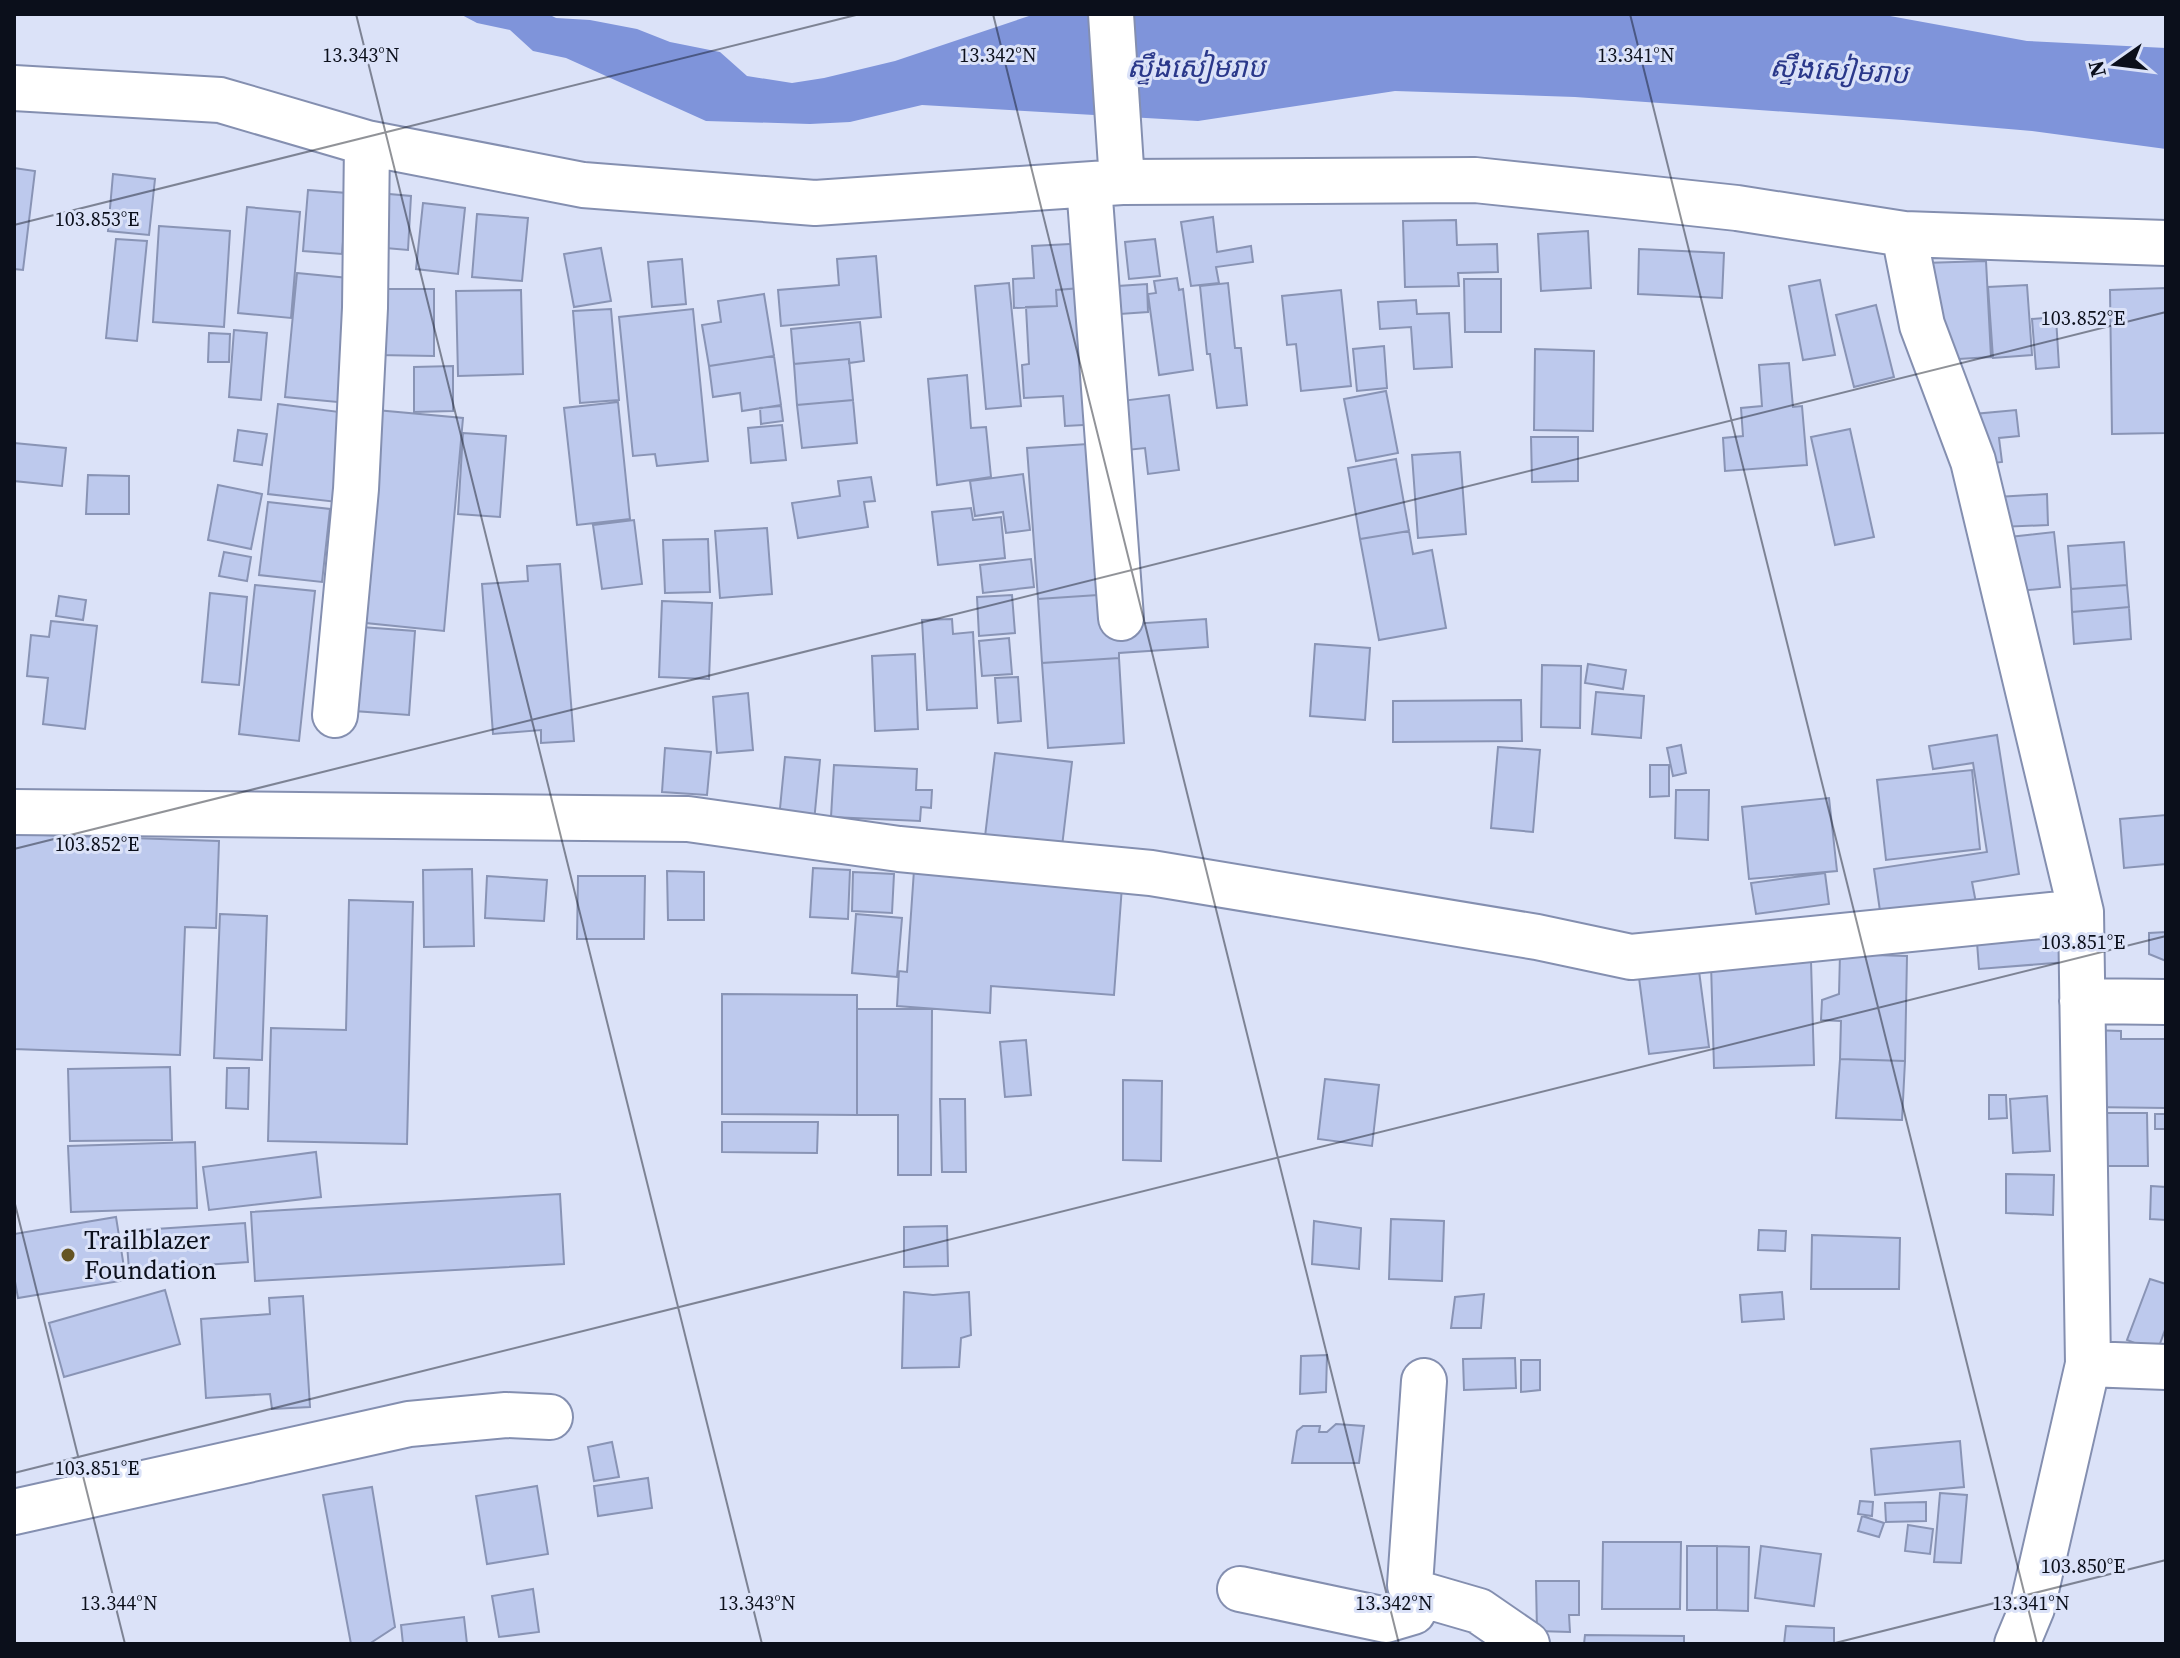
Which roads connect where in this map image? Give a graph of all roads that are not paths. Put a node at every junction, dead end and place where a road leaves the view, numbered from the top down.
1 (1111, 14) edge
2 (14, 88) edge
3 (367, 143) junction
4 (1106, 184) junction
5 (1904, 234) junction
6 (2166, 243) edge
7 (1121, 618) dead end
8 (335, 715) dead end
9 (14, 812) edge
10 (2081, 912) junction
11 (2082, 1001) junction
12 (2166, 1002) edge
13 (2088, 1364) junction
14 (2166, 1367) edge
15 (1424, 1381) dead end
16 (550, 1417) dead end
17 (14, 1512) edge
18 (1240, 1589) dead end
19 (1417, 1593) junction
20 (1527, 1644) edge
21 (2017, 1644) edge

1 - 4 street
2 - 3 street
3 - 4 street
3 - 8 street
4 - 5 street
4 - 7 street
5 - 6 street
5 - 10 street
9 - 10 street
10 - 11 street
11 - 12 street
11 - 13 street
13 - 14 street
13 - 21 street
15 - 19 street
16 - 17 street
18 - 19 street
19 - 20 street

